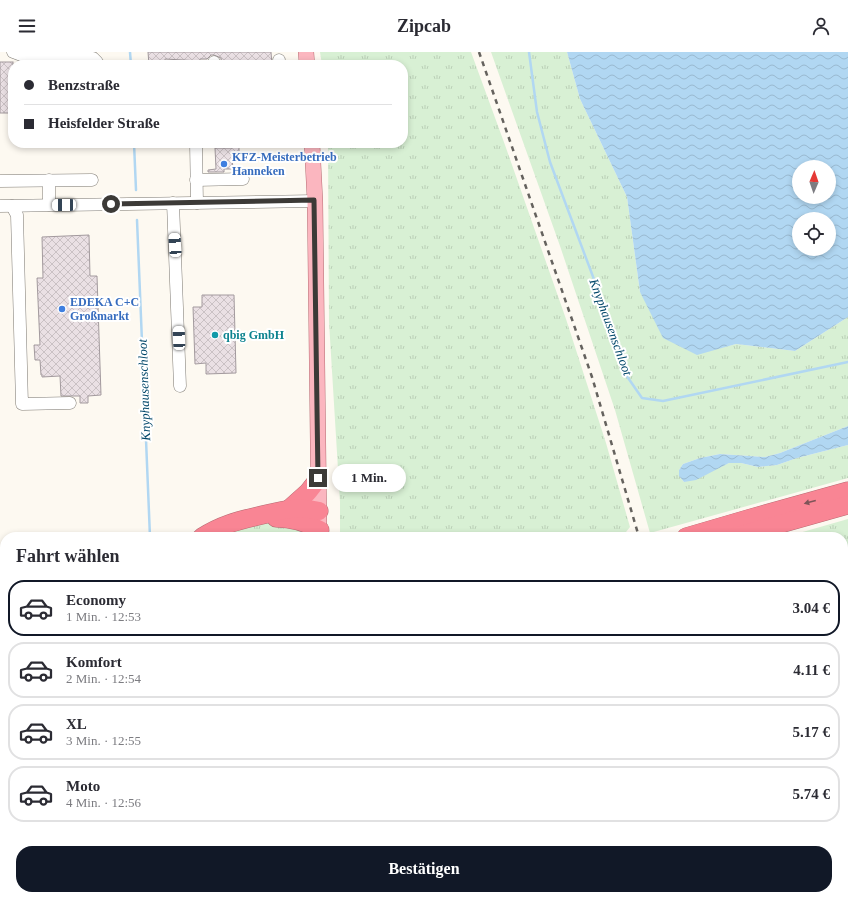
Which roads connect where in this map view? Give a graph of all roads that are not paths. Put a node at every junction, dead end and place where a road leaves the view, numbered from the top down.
1 (13, 52) edge
2 (95, 60) edge
3 (196, 148) edge
4 (312, 148) edge
5 (243, 179) dead end
6 (49, 180) junction
7 (92, 180) dead end
8 (196, 180) junction
9 (0, 181) edge
10 (314, 200) junction
11 (173, 203) junction
12 (197, 203) junction
13 (6, 206) edge
14 (49, 206) junction
15 (180, 386) dead end
16 (70, 403) dead end
17 (318, 478) junction
18 (848, 491) edge
19 (848, 505) edge
20 (289, 508) junction
21 (319, 511) junction
22 (256, 517) junction
23 (212, 532) edge
24 (318, 532) edge
25 (320, 532) edge
26 (703, 532) edge
27 (752, 532) edge

1 - 2 street
3 - 8 street
4 - 10 main road
5 - 8 street
6 - 7 street
6 - 9 street
6 - 14 street
8 - 12 street
10 - 12 street
10 - 17 main road
11 - 12 street
11 - 14 street
11 - 15 street
13 - 14 street
13 - 16 street
17 - 20 highway
17 - 21 main road
18 -> 26 highway
19 - 27 highway
20 - 21 highway
20 - 22 highway
21 - 25 main road
22 - 23 highway
22 - 24 highway

